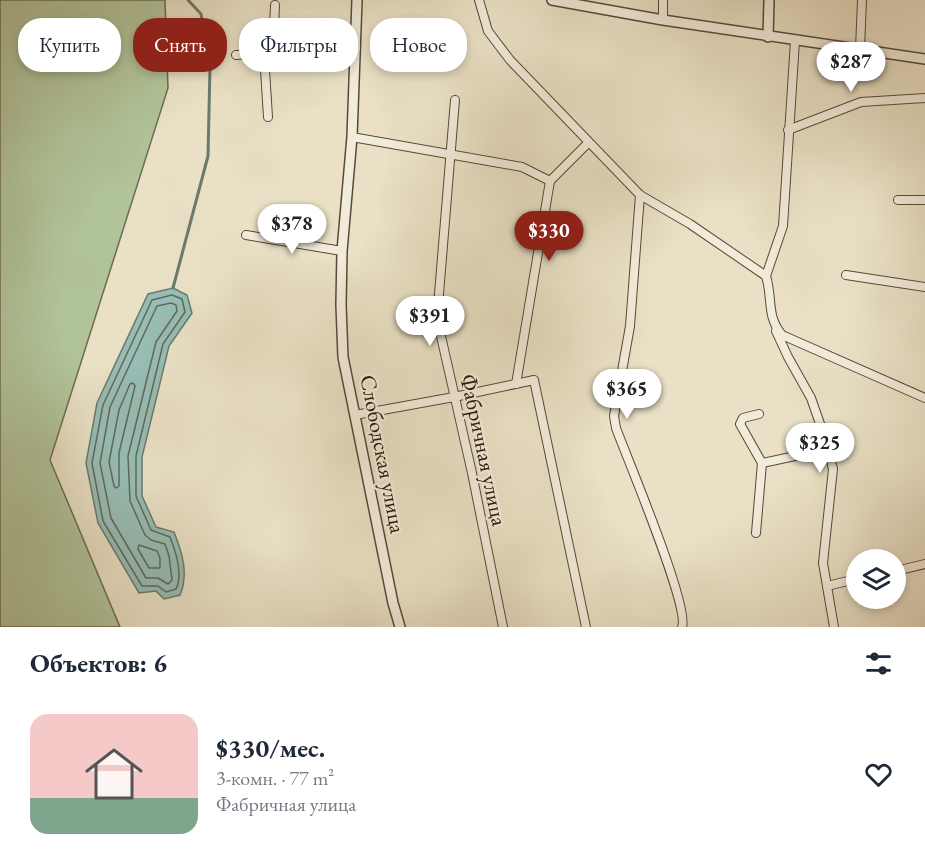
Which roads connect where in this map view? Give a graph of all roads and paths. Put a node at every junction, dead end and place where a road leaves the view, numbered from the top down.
1 (357, 0) edge
2 (479, 0) edge
3 (552, 0) edge
4 (663, 0) edge
5 (769, 0) edge
6 (862, 0) edge
7 (595, 4) edge
8 (275, 5) dead end
9 (274, 18) edge
10 (357, 18) edge
11 (663, 20) junction
12 (768, 37) junction
13 (795, 41) junction
14 (860, 49) junction
15 (236, 55) dead end
16 (239, 55) edge
17 (925, 59) edge
18 (265, 72) edge
19 (355, 72) edge
20 (925, 98) edge
21 (455, 100) dead end
22 (268, 117) dead end
23 (788, 130) junction
24 (352, 137) junction
25 (588, 143) junction
26 (450, 154) junction
27 (550, 181) junction
28 (640, 195) junction
29 (898, 200) dead end
30 (925, 200) edge
31 (246, 235) dead end
32 (342, 251) junction
33 (846, 274) dead end
34 (766, 276) junction
35 (925, 286) edge
36 (773, 324) junction
37 (516, 384) junction
38 (454, 397) junction
39 (925, 398) edge
40 (759, 414) dead end
41 (355, 415) junction
42 (828, 448) junction
43 (762, 463) junction
44 (756, 533) dead end
45 (925, 564) edge
46 (906, 568) edge
47 (846, 581) edge
48 (827, 586) junction
49 (400, 627) edge
50 (504, 627) edge
51 (586, 627) edge
52 (682, 627) edge
53 (834, 627) edge

1 - 10 street, Слободская улица
2 - 25 street
3 - 7 street
4 - 11 street
5 - 12 street
6 - 14 street
7 - 11 street
8 - 9 street
11 - 12 street
12 - 13 street
13 - 14 street
13 - 23 street
14 - 17 street
15 - 16 street
18 - 22 street
19 - 24 street, Слободская улица
20 - 23 street
21 - 26 street, Фабричная улица
23 - 34 street
24 - 26 street
24 - 32 street, Слободская улица
25 - 27 street
25 - 28 street
26 - 27 street
26 - 38 street, Фабричная улица
27 - 37 street, Фабричная улица
28 - 34 street
28 - 52 street
29 - 30 street
31 - 32 street
32 - 41 street, Слободская улица
33 - 35 street
34 - 36 street
36 - 39 street
36 - 42 street
37 - 38 street
37 - 51 street
38 - 41 street
38 - 50 street, Фабричная улица
40 - 43 street
41 - 49 street, Слободская улица
42 - 43 street
42 - 48 street
43 - 44 street
45 - 46 street
47 - 48 street
48 - 53 street

